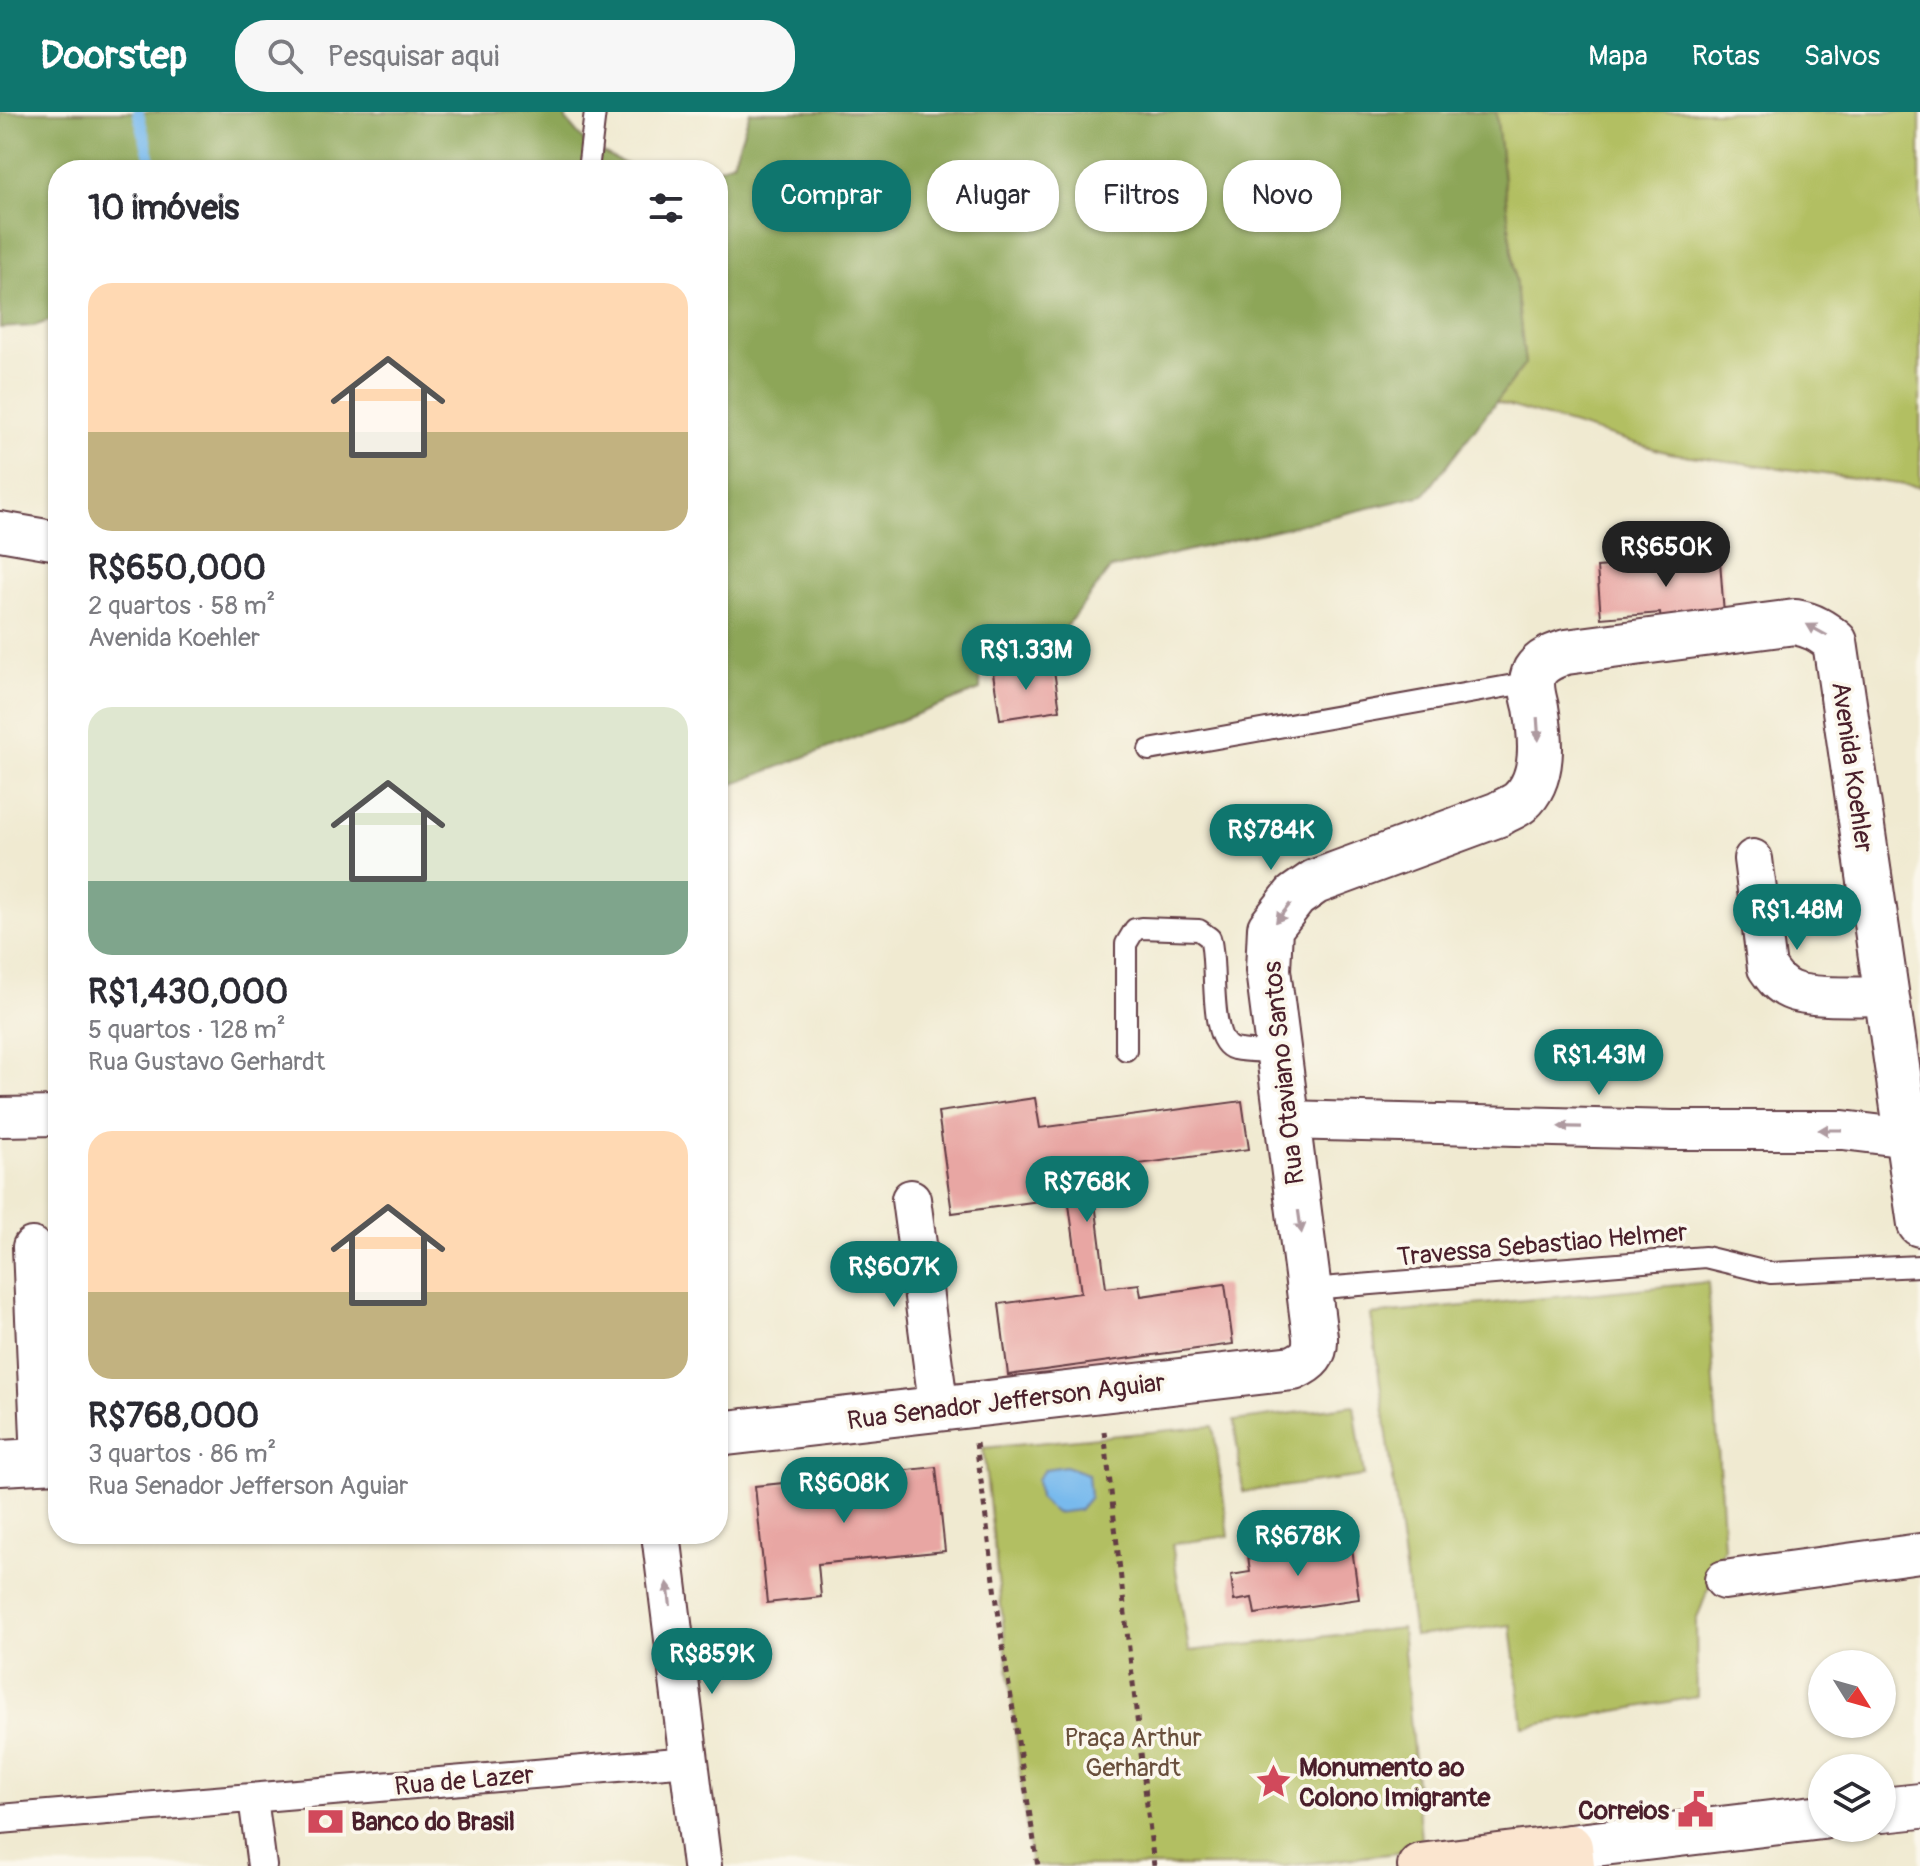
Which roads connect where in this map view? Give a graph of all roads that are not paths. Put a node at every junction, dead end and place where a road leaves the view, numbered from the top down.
1 (595, 112) edge
2 (589, 160) edge
3 (0, 531) edge
4 (48, 539) edge
5 (1531, 682) junction
6 (1149, 750) dead end
7 (1753, 859) dead end
8 (1886, 996) junction
9 (1126, 1050) dead end
10 (1277, 1052) junction
11 (48, 1116) edge
12 (0, 1117) edge
13 (1285, 1120) junction
14 (1908, 1138) junction
15 (911, 1199) dead end
16 (1920, 1224) edge
17 (32, 1247) dead end
18 (1920, 1266) edge
19 (1310, 1289) junction
20 (1293, 1368) joint
21 (955, 1408) junction
22 (728, 1433) edge
23 (33, 1461) edge
24 (662, 1544) edge
25 (1920, 1553) edge
26 (1724, 1580) dead end
27 (689, 1761) junction
28 (253, 1798) junction
29 (1920, 1806) edge
30 (1896, 1809) edge
31 (0, 1819) edge
32 (1808, 1819) edge
33 (1571, 1856) edge
34 (262, 1866) edge
35 (702, 1866) edge
36 (1420, 1866) edge

1 - 2 lane
3 - 4 street
5 - 6 lane
8 -> 5 street, Avenida Koehler
5 -> 10 street, Rua Otaviano Santos
7 - 8 street
8 - 14 street, Avenida Koehler
9 - 10 lane
10 - 13 street, Rua Otaviano Santos
11 - 12 street
14 -> 13 street
13 -> 19 street, Rua Otaviano Santos
14 - 16 street, Avenida Koehler
15 - 21 street
17 - 23 street
18 - 19 lane, Travessa Sebastiao Helmer
19 - 20 street, Rua Otaviano Santos
20 - 21 street, Rua Senador Jefferson Aguiar
21 - 22 street, Rua Senador Jefferson Aguiar
27 -> 24 street
25 - 26 street
27 - 28 street, Rua de Lazer
27 - 35 street
28 - 31 street, Rua de Lazer
28 - 34 street
29 - 30 street
32 - 33 street
33 - 36 main road

